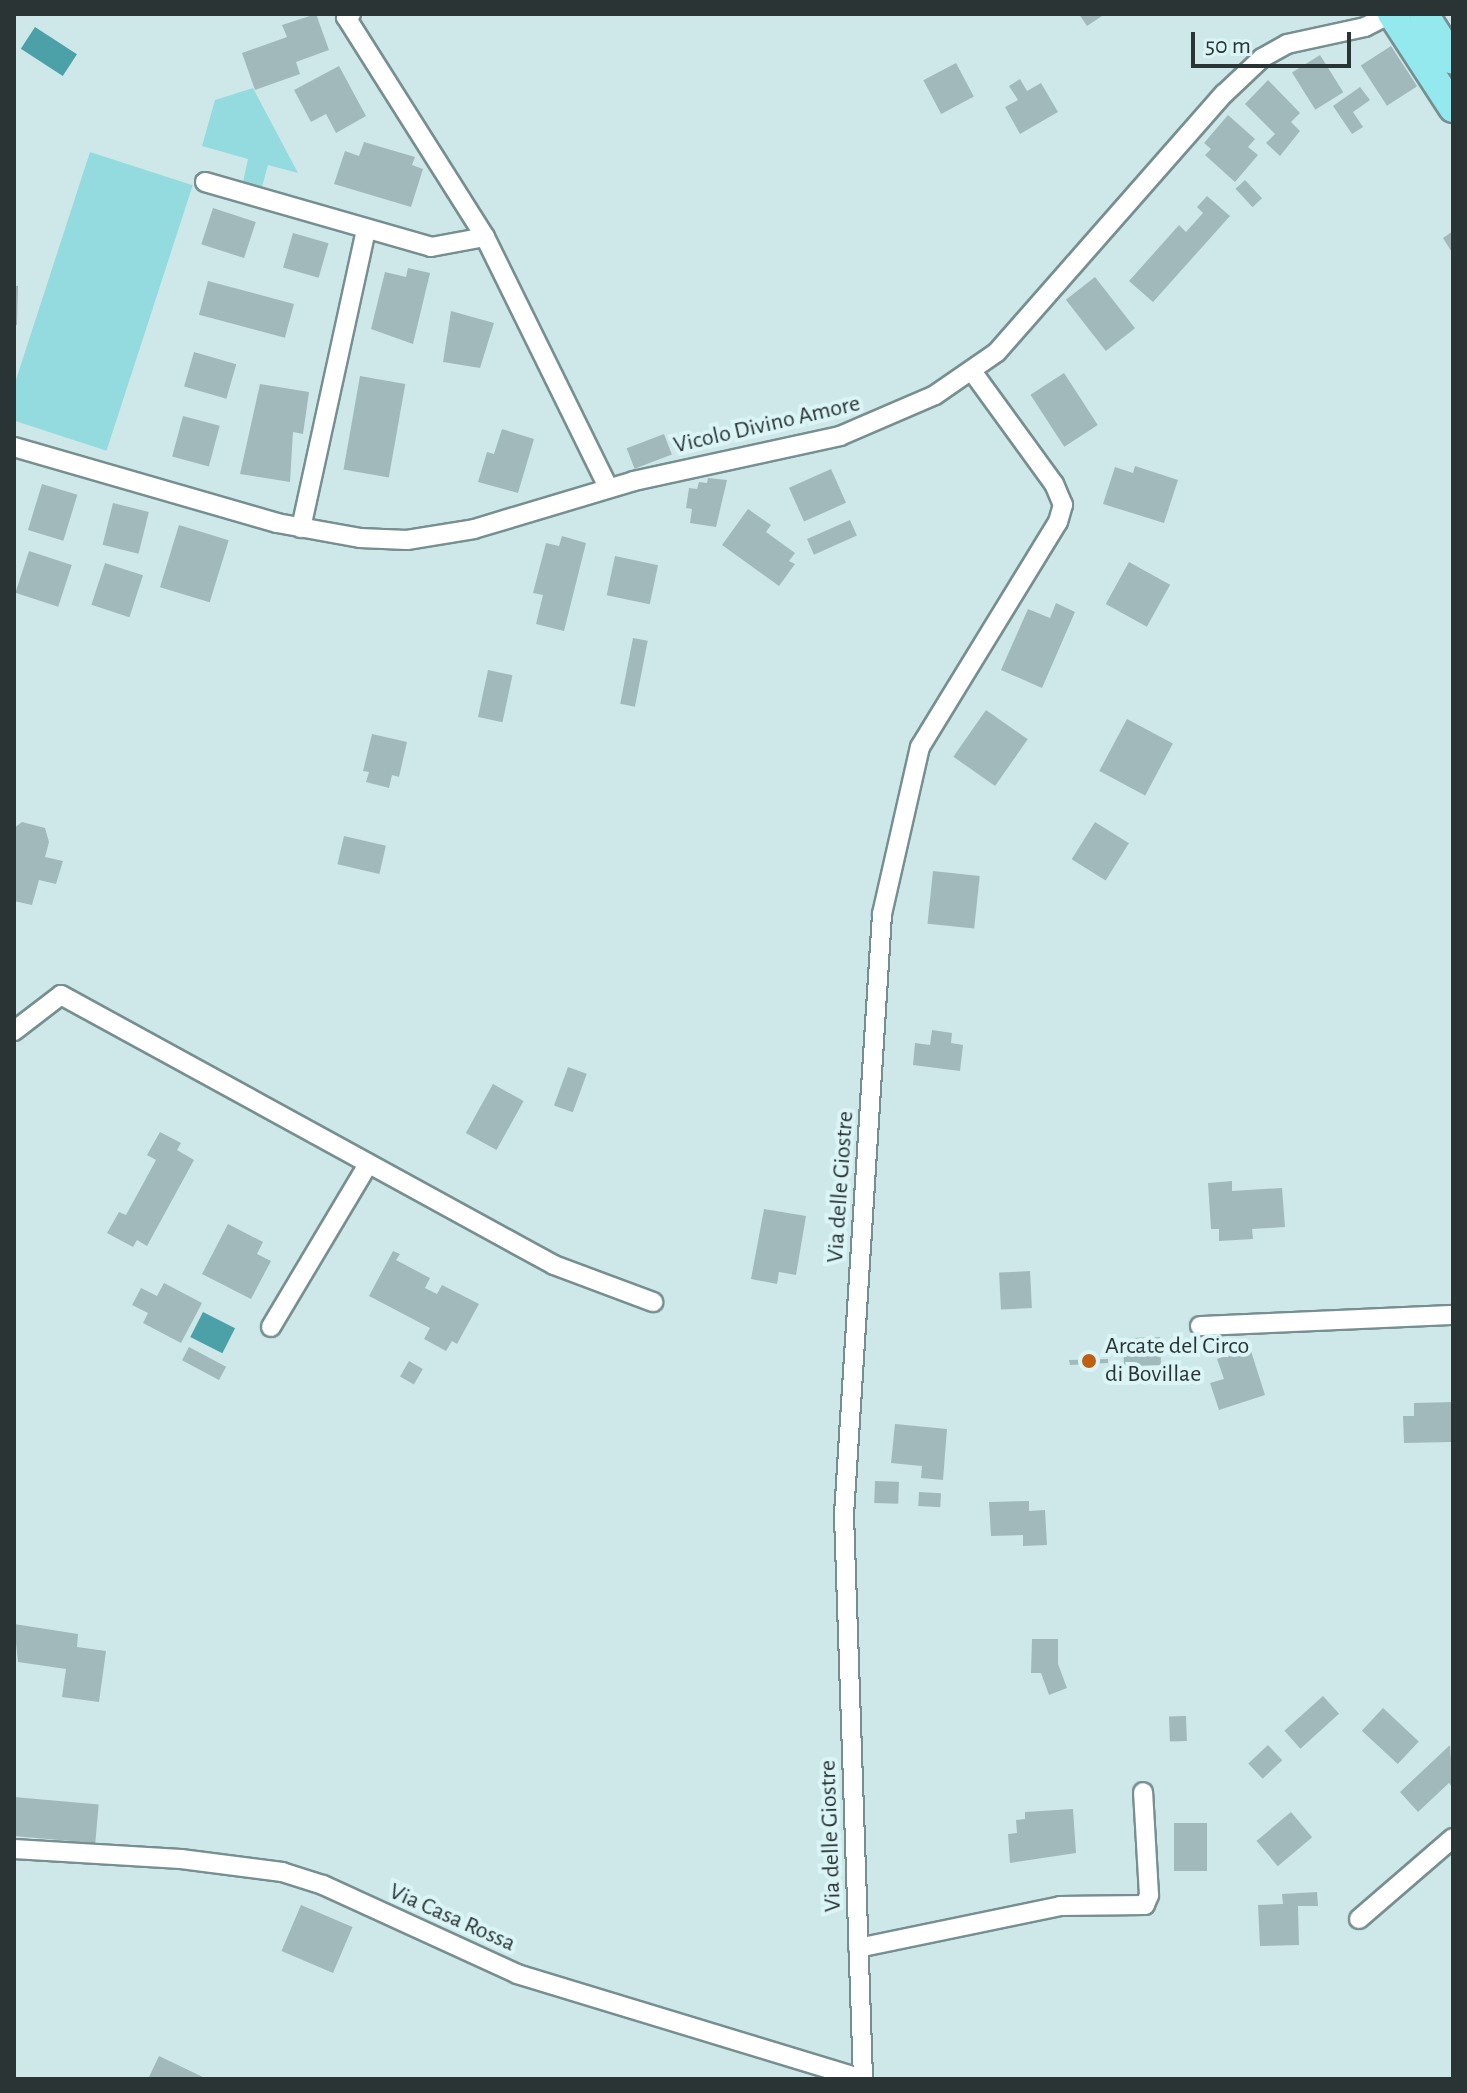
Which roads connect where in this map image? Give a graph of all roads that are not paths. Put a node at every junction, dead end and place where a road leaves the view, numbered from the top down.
1 (351, 14) edge
2 (1392, 14) edge
3 (1427, 15) edge
4 (1453, 60) edge
5 (1453, 108) edge
6 (205, 182) dead end
7 (366, 229) junction
8 (485, 237) junction
9 (972, 371) junction
10 (14, 447) edge
11 (608, 487) junction
12 (301, 528) junction
13 (14, 1031) edge
14 (368, 1164) junction
15 (653, 1302) dead end
16 (1453, 1315) edge
17 (1200, 1326) dead end
18 (271, 1327) dead end
19 (1143, 1792) dead end
20 (1453, 1838) edge
21 (14, 1849) edge
22 (1359, 1919) dead end
23 (858, 1948) junction
24 (863, 2079) edge

1 - 8 street
2 - 5 main road
2 - 9 street, Vicolo Divino Amore
3 - 4 main road
6 - 7 street
7 - 8 street
7 - 12 street
8 - 11 street
9 - 11 street, Vicolo Divino Amore
9 - 23 street, Via delle Giostre
10 - 12 street, Vicolo Divino Amore
11 - 12 street, Vicolo Divino Amore
13 - 14 street
14 - 15 street
14 - 18 street
16 - 17 street
19 - 23 street
20 - 22 street
21 - 24 street, Via Casa Rossa
23 - 24 street, Via delle Giostre

